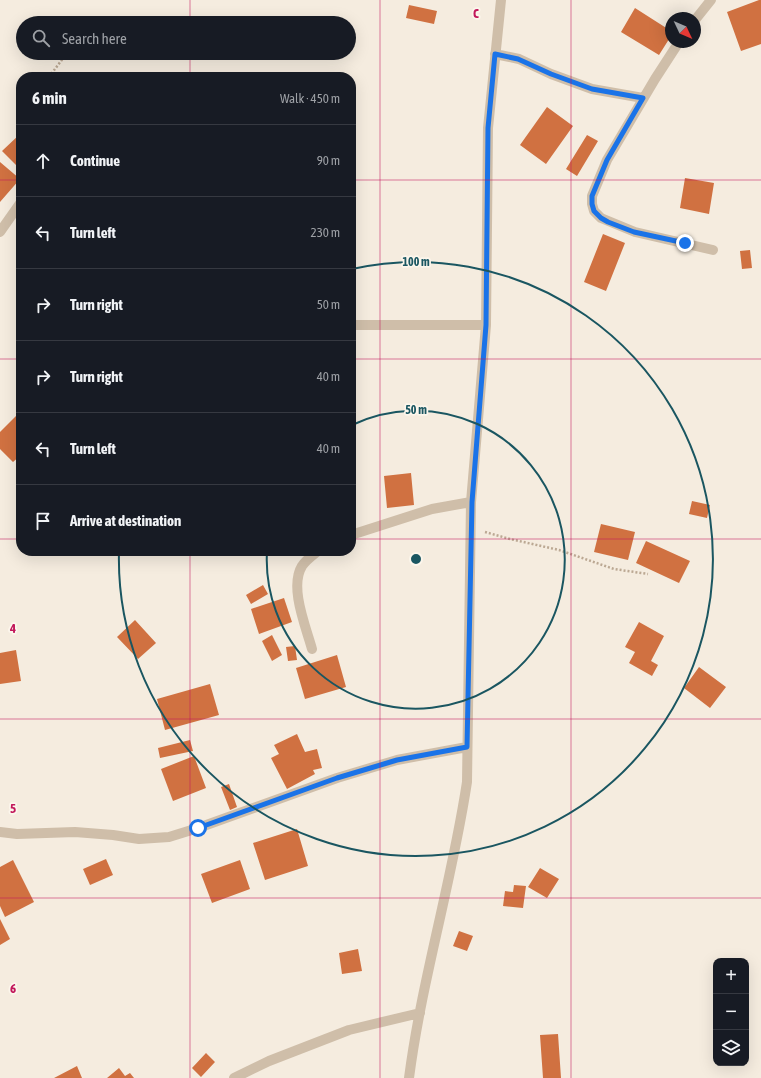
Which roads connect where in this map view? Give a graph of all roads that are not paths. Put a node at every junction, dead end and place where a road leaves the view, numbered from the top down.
1 (501, 0) edge
2 (711, 0) edge
3 (701, 12) edge
4 (675, 48) edge
5 (495, 54) junction
6 (643, 98) junction
7 (16, 209) edge
8 (0, 232) edge
9 (713, 250) dead end
10 (356, 325) edge
11 (486, 325) junction
12 (472, 502) junction
13 (356, 533) edge
14 (313, 556) edge
15 (312, 649) dead end
16 (467, 747) junction
17 (0, 832) edge
18 (420, 1013) junction
19 (234, 1078) edge
20 (409, 1078) edge

1 - 5 street
2 - 3 street
4 - 6 street
5 - 6 street
5 - 11 street
6 - 9 street
7 - 8 street
10 - 11 street
11 - 12 street
12 - 13 street
12 - 16 street
14 - 15 street
16 - 17 street
16 - 18 street
18 - 19 street
18 - 20 street

